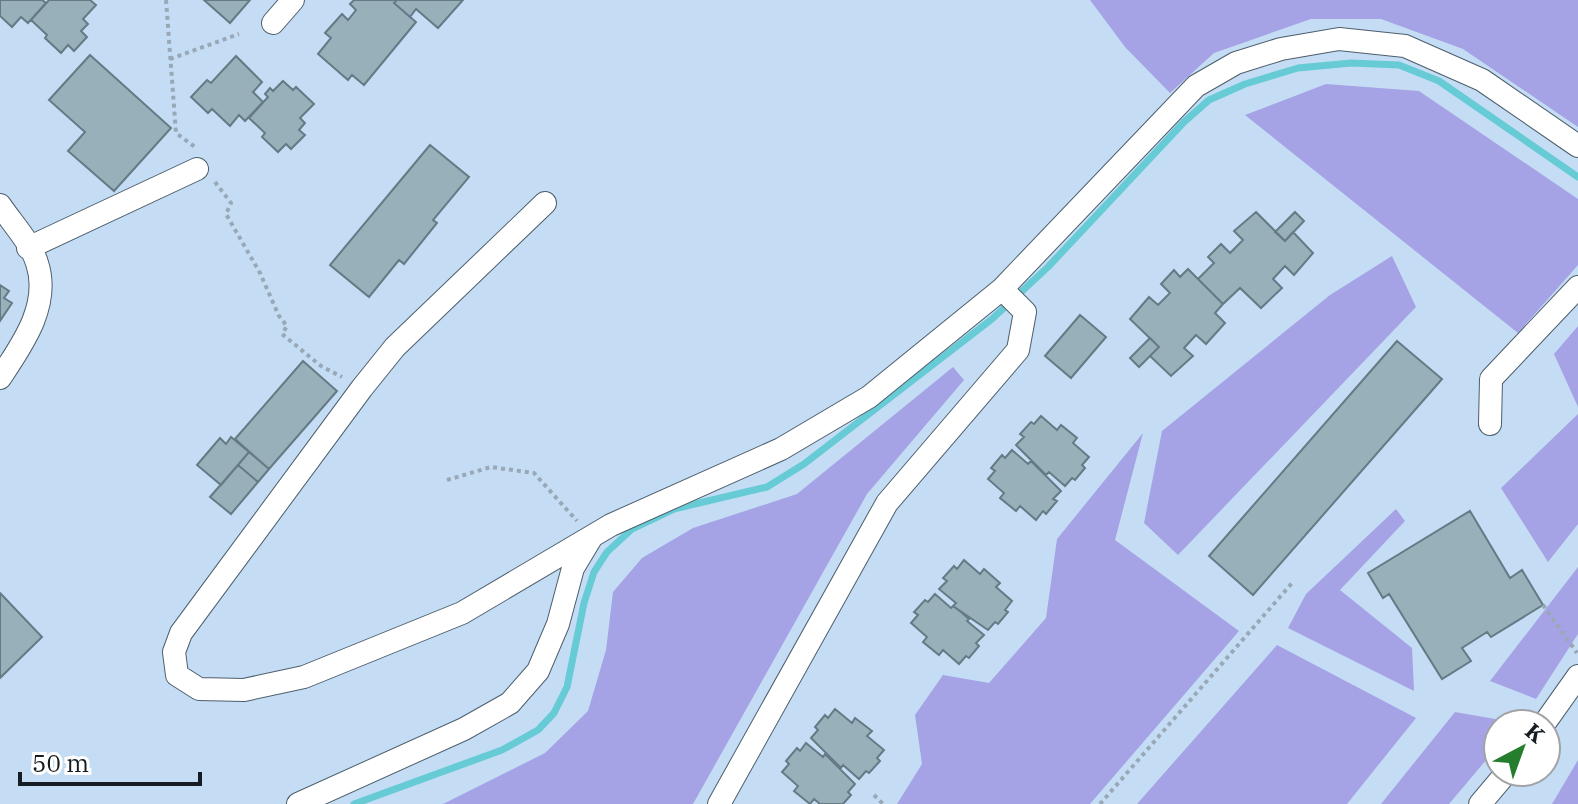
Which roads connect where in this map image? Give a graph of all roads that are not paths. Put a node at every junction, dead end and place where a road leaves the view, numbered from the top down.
1 (293, 0) edge
2 (273, 23) dead end
3 (1578, 146) edge
4 (197, 169) road end
5 (545, 203) dead end
6 (0, 205) edge
7 (28, 248) junction
8 (1578, 287) edge
9 (1005, 292) junction
10 (0, 378) edge
11 (1490, 424) dead end
12 (591, 537) junction
13 (1578, 676) edge
14 (1555, 708) edge
15 (1494, 788) edge
16 (298, 804) edge
17 (719, 804) edge
18 (1480, 804) edge

1 - 2 street
3 - 9 street
4 - 7 street
5 - 12 street
6 - 7 street
7 - 10 street
8 - 11 street
9 - 12 street
9 - 17 street
12 - 16 street
13 - 14 street
15 - 18 street

